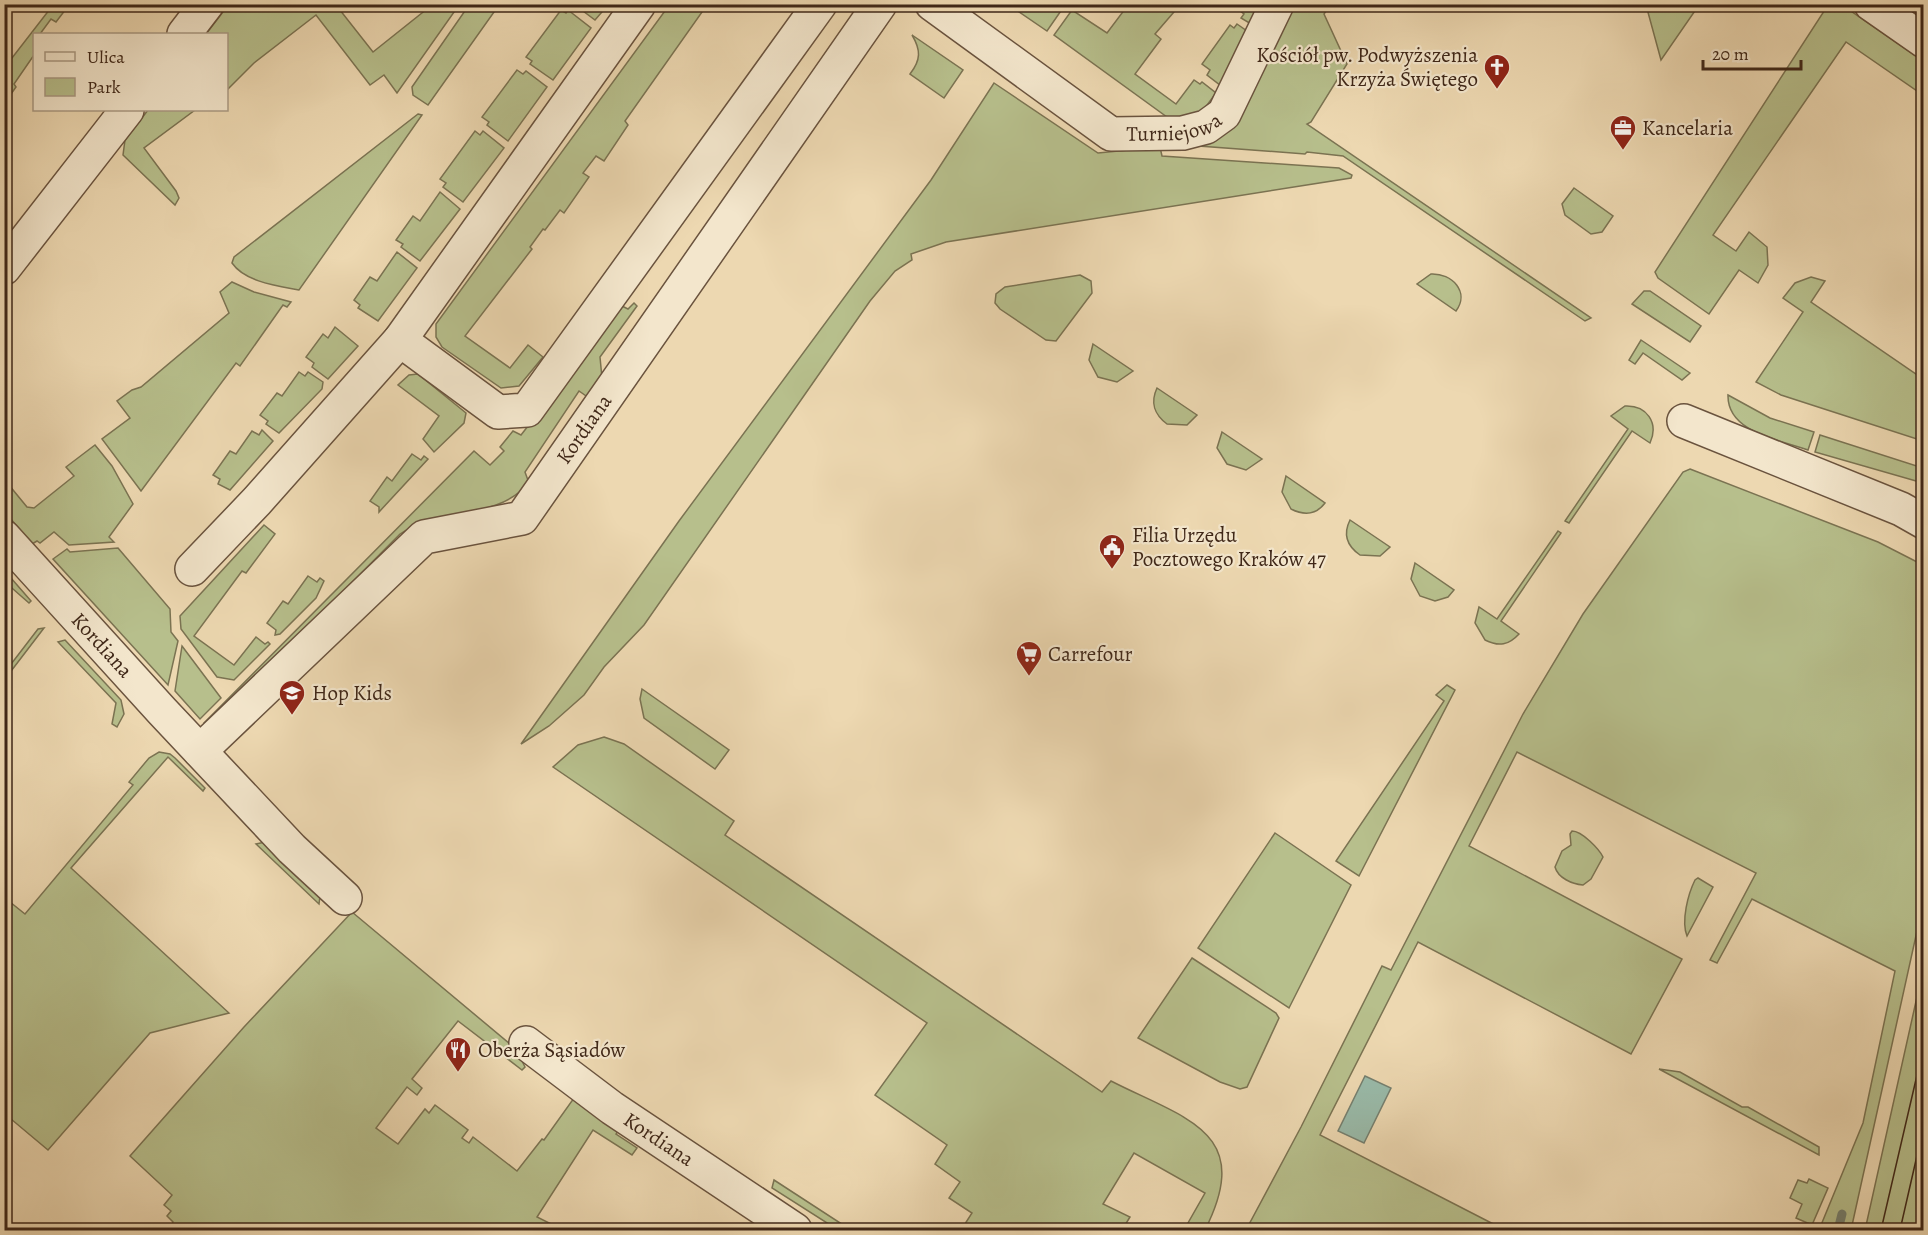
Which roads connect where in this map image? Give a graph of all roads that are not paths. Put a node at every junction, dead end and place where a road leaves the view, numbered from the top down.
1 (207, 4) edge
2 (639, 4) edge
3 (820, 4) edge
4 (880, 4) edge
5 (932, 4) edge
6 (1277, 4) edge
7 (1870, 4) edge
8 (185, 33) edge
9 (1923, 41) edge
10 (126, 111) edge
11 (4, 268) edge
12 (400, 340) junction
13 (1684, 421) dead end
14 (1916, 514) edge
15 (4, 537) edge
16 (192, 569) dead end
17 (200, 751) junction
18 (345, 898) dead end
19 (526, 1043) dead end
20 (795, 1230) edge

1 - 8 street
2 - 12 street
3 - 12 street
4 - 17 street, Kordiana
5 - 6 street, Turniejowa
7 - 9 street
10 - 11 street
12 - 16 street
13 - 14 street
15 - 17 street, Kordiana
17 - 18 street, Kordiana
19 - 20 street, Kordiana

